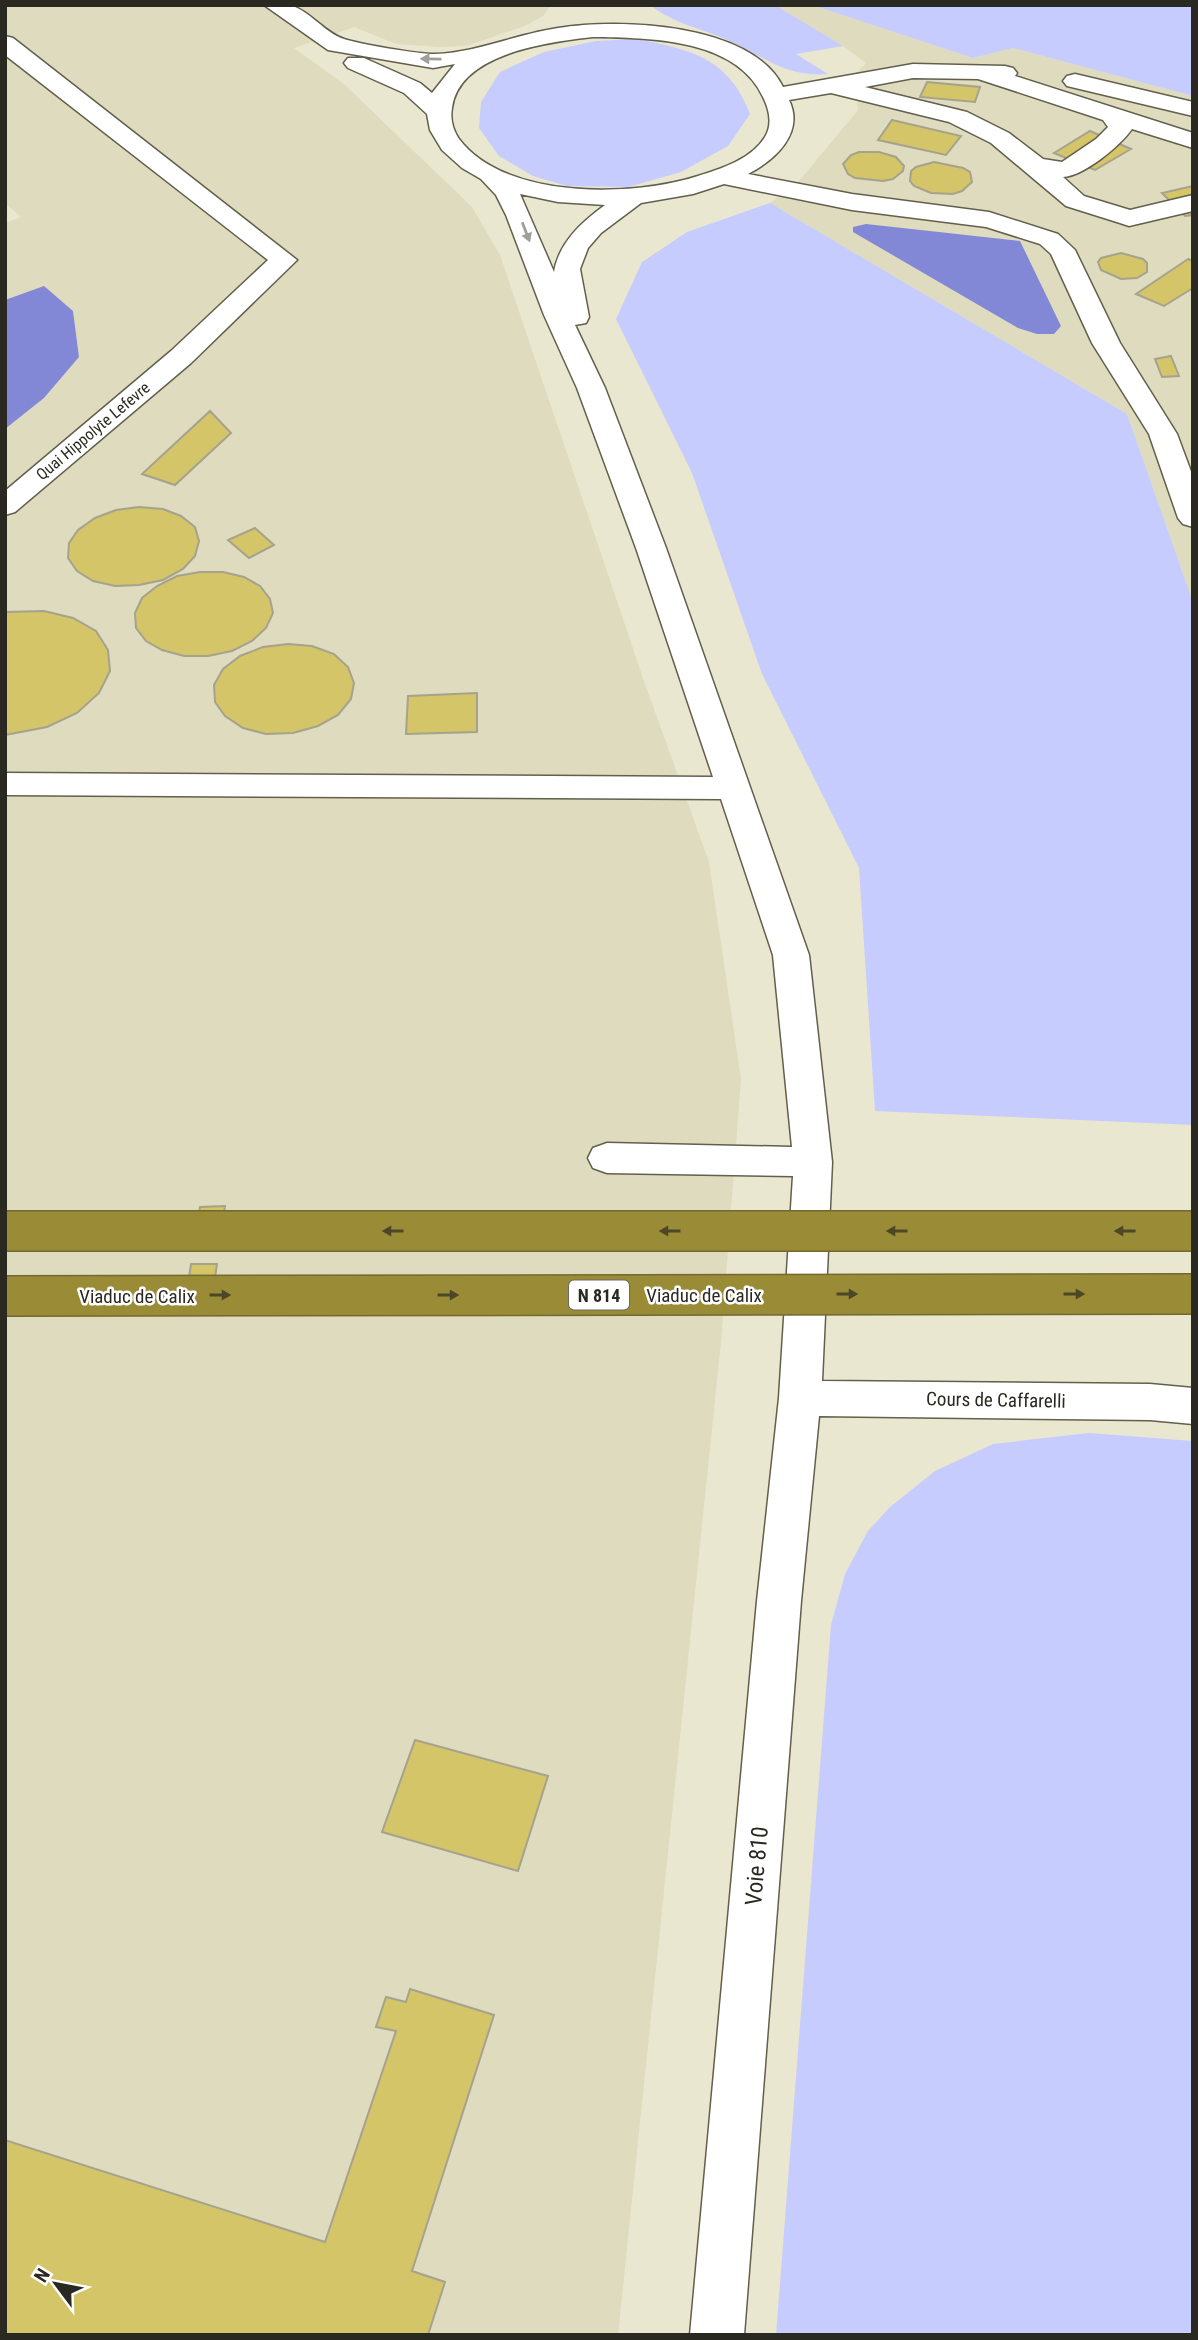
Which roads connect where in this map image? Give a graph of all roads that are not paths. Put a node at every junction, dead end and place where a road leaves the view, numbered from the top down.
1 (275, 5) edge
2 (576, 13) dead end
3 (643, 13) dead end
4 (558, 34) junction
5 (665, 34) junction
6 (330, 41) junction
7 (5, 44) edge
8 (498, 50) junction
9 (979, 72) junction
10 (833, 86) junction
11 (779, 95) junction
12 (1193, 108) edge
13 (438, 111) junction
14 (1112, 115) junction
15 (1193, 141) edge
16 (1035, 166) junction
17 (491, 175) junction
18 (725, 177) junction
19 (632, 198) junction
20 (1193, 202) edge
21 (591, 388) junction
22 (5, 506) edge
23 (1193, 518) edge
24 (5, 783) edge
25 (734, 788) junction
26 (607, 1158) dead end
27 (813, 1162) junction
28 (5, 1231) edge
29 (1193, 1231) edge
30 (1193, 1294) edge
31 (5, 1296) edge
32 (800, 1398) junction
33 (1193, 1406) edge
34 (718, 2335) edge

1 - 6 street
2 - 4 street
3 - 5 street
4 - 5 street
4 - 8 street
5 - 11 street
8 -> 6 street
6 - 13 street
7 - 22 street, Quai Hippolyte Lefevre
8 - 13 street
9 - 10 street
9 - 12 street
9 - 14 street
10 - 11 street
10 - 16 street
11 - 18 street
13 - 17 street
14 - 15 street
14 - 16 street
16 - 20 street
17 - 19 street
17 -> 21 street
18 - 19 street
18 - 23 street
19 - 21 street
21 - 25 street, Voie 810
24 - 25 street
25 - 27 street, Voie 810
26 - 27 street
27 - 32 street, Voie 810
29 -> 28 highway, bridge
31 -> 30 highway, Viaduc de Calix / N 814, bridge
32 - 33 street, Cours de Caffarelli
32 - 34 street, Voie 810

